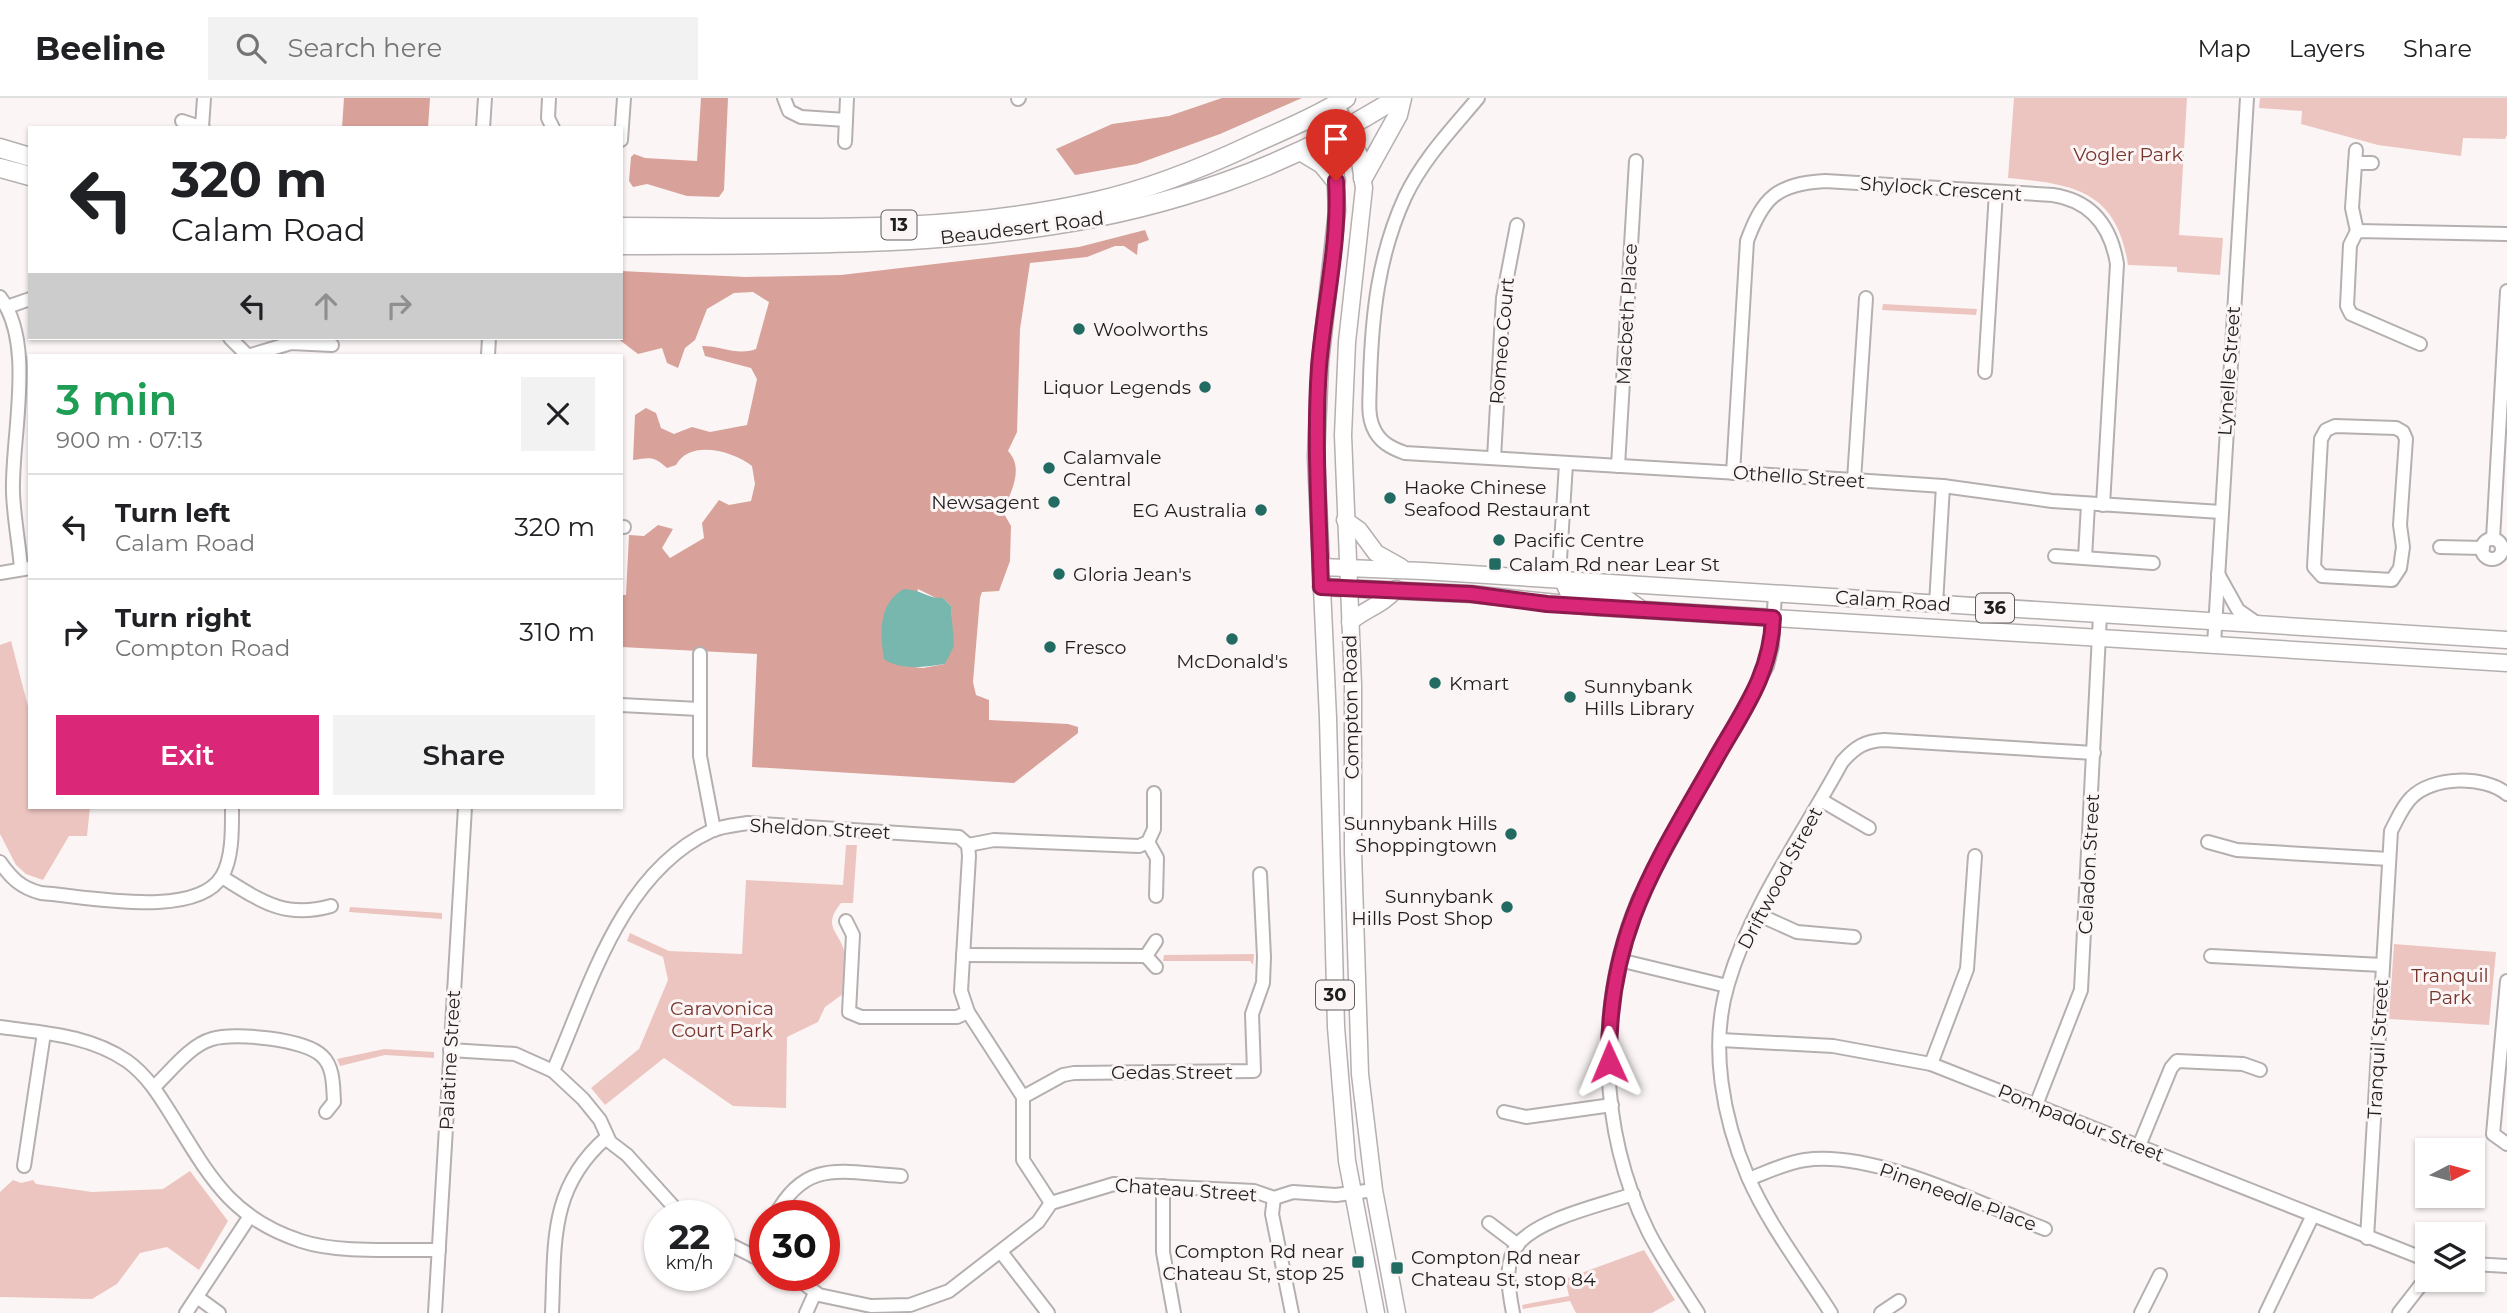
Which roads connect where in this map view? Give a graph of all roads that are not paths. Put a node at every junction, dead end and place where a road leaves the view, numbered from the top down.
1 (204, 98) edge
2 (485, 98) edge
3 (549, 98) edge
4 (624, 98) edge
5 (784, 98) edge
6 (847, 98) edge
7 (1399, 98) edge
8 (1479, 98) edge
9 (2247, 98) edge
10 (1337, 103) edge
11 (846, 120) junction
12 (181, 121) dead end
13 (199, 126) edge
14 (203, 126) edge
15 (483, 126) edge
16 (552, 126) edge
17 (622, 126) edge
18 (1341, 132) junction
19 (845, 142) dead end
20 (0, 148) edge
21 (1302, 152) junction
22 (28, 156) edge
23 (1636, 161) dead end
24 (2372, 163) dead end
25 (0, 168) edge
26 (28, 175) edge
27 (1363, 178) junction
28 (1336, 181) junction
29 (1996, 192) junction
30 (1517, 225) dead end
31 (623, 228) edge
32 (2357, 231) junction
33 (2507, 234) edge
34 (623, 246) edge
35 (2507, 291) edge
36 (1866, 298) dead end
37 (28, 299) edge
38 (4, 302) edge
39 (232, 340) edge
40 (2420, 344) dead end
41 (332, 345) dead end
42 (248, 354) edge
43 (252, 354) edge
44 (1985, 372) dead end
45 (16, 434) junction
46 (28, 434) edge
47 (1494, 458) junction
48 (1566, 464) junction
49 (1618, 466) junction
50 (1733, 472) junction
51 (1854, 480) junction
52 (1943, 486) junction
53 (2088, 504) junction
54 (2103, 505) junction
55 (2221, 512) junction
56 (1345, 520) junction
57 (2488, 544) junction
58 (2403, 547) joint
59 (2440, 547) dead end
60 (2505, 550) edge
61 (2055, 556) dead end
62 (2085, 558) junction
63 (2153, 563) dead end
64 (1347, 567) junction
65 (25, 568) edge
66 (1321, 568) junction
67 (1405, 570) junction
68 (0, 573) edge
69 (2218, 573) junction
70 (1563, 580) junction
71 (1321, 587) junction
72 (1348, 587) junction
73 (1396, 589) junction
74 (1775, 593) junction
75 (1936, 604) junction
76 (1643, 610) junction
77 (2100, 615) junction
78 (1773, 618) junction
79 (1350, 622) junction
80 (2216, 623) junction
81 (2259, 625) junction
82 (2099, 638) junction
83 (2507, 640) edge
84 (2214, 645) junction
85 (699, 654) dead end
86 (2507, 663) edge
87 (623, 705) edge
88 (699, 709) junction
89 (2094, 753) junction
90 (1154, 793) dead end
91 (2507, 794) edge
92 (1821, 800) junction
93 (232, 809) edge
94 (465, 809) edge
95 (1869, 828) dead end
96 (714, 830) junction
97 (1148, 842) junction
98 (2208, 842) dead end
99 (968, 845) junction
100 (1975, 856) dead end
101 (2389, 859) junction
102 (0, 862) edge
103 (1260, 874) dead end
104 (222, 877) junction
105 (1156, 896) dead end
106 (331, 906) dead end
107 (1757, 914) junction
108 (846, 921) dead end
109 (1854, 937) dead end
110 (1156, 941) dead end
111 (962, 955) junction
112 (1146, 956) junction
113 (2211, 956) dead end
114 (1619, 960) junction
115 (2382, 965) junction
116 (1156, 967) dead end
117 (2507, 981) edge
118 (1727, 986) junction
119 (849, 1012) junction
120 (968, 1012) junction
121 (836, 1017) dead end
122 (0, 1027) edge
123 (44, 1033) junction
124 (1721, 1040) junction
125 (450, 1050) junction
126 (1931, 1064) junction
127 (2260, 1070) dead end
128 (553, 1071) junction
129 (154, 1087) junction
130 (1023, 1097) junction
131 (1612, 1105) junction
132 (2036, 1105) junction
133 (326, 1112) dead end
134 (1504, 1112) dead end
135 (606, 1138) junction
136 (2507, 1144) edge
137 (2139, 1146) junction
138 (24, 1166) dead end
139 (901, 1176) dead end
140 (1749, 1179) junction
141 (1163, 1186) junction
142 (1374, 1189) junction
143 (1353, 1193) junction
144 (1633, 1194) junction
145 (1274, 1198) junction
146 (668, 1200) edge
147 (783, 1200) edge
148 (1051, 1203) junction
149 (250, 1216) junction
150 (2312, 1217) junction
151 (1489, 1223) dead end
152 (2045, 1229) dead end
153 (2367, 1238) junction
154 (1518, 1245) junction
155 (439, 1250) junction
156 (1001, 1252) junction
157 (2415, 1256) edge
158 (2485, 1265) edge
159 (2507, 1266) edge
160 (2160, 1275) dead end
161 (813, 1291) edge
162 (2416, 1292) edge
163 (815, 1293) junction
164 (197, 1297) junction
165 (1899, 1301) dead end
166 (186, 1313) edge
167 (219, 1313) edge
168 (435, 1313) edge
169 (552, 1313) edge
170 (806, 1313) edge
171 (1048, 1313) edge
172 (1174, 1313) edge
173 (1292, 1313) edge
174 (1376, 1313) edge
175 (1397, 1313) edge
176 (1513, 1313) edge
177 (1698, 1313) edge
178 (1832, 1313) edge
179 (1881, 1313) edge
180 (2141, 1313) edge
181 (2266, 1313) edge
182 (2399, 1313) edge

1 - 14 street
2 - 15 street
3 - 16 street
4 - 17 street
5 - 11 street
6 - 11 street
7 - 18 highway, Beaudesert Road / 13
7 - 27 highway, 30
8 - 47 street, Othello Street
9 - 55 street, Lynelle Street
10 - 18 main road, Compton Road / 30
10 - 31 highway, Beaudesert Road / 13
11 - 19 street
12 - 13 street
18 - 21 highway, Beaudesert Road / 13
18 - 27 main road, Compton Road
18 - 28 main road, Compton Road / 30
20 - 22 highway
21 - 28 highway
21 - 34 highway, Beaudesert Road / 13
23 - 49 street, Macbeth Place
24 - 32 street
25 - 26 highway
27 - 56 main road, Compton Road / 30
28 - 66 main road, Compton Road / 30
29 - 44 street
29 - 50 street, Shylock Crescent
29 - 54 street, Shylock Crescent
30 - 47 street, Romeo Court
32 - 33 street
32 - 40 street
35 - 57 street
36 - 51 street
37 - 38 street
38 - 45 street
39 - 42 street
41 - 43 street
45 - 46 street
45 - 65 street
47 - 48 street, Othello Street
48 - 49 street, Othello Street
48 - 70 street
49 - 50 street, Othello Street
50 - 51 street, Othello Street
51 - 52 street, Othello Street
52 - 53 street, Othello Street
52 - 75 street
53 - 54 street, Othello Street
53 - 62 street
54 - 55 street, Othello Street
55 - 69 street, Lynelle Street
56 - 64 main road, Compton Road / 30
56 - 67 main road
57 - 59 street
57 - 60 street
58 - 58 street
61 - 62 street
62 - 63 street
64 - 66 main road, Calam Road / 36
64 - 67 main road, Calam Road / 36
64 - 72 main road, Compton Road / 30
65 - 68 street
66 - 71 main road, Compton Road / 30
67 - 70 main road, Calam Road / 36
69 - 80 street, Lynelle Street
69 - 81 street
70 - 74 main road, Calam Road / 36
70 - 76 main road
71 - 72 main road, Calam Road / 36
71 - 143 main road, Compton Road / 30
72 - 73 main road, Calam Road / 36
72 - 79 main road, Compton Road / 30
73 - 76 main road, Calam Road / 36
73 - 79 main road
74 - 75 main road, Calam Road / 36
74 - 78 street
75 - 77 main road, Calam Road / 36
76 - 78 main road, Calam Road / 36
77 - 80 main road, Calam Road / 36
77 - 82 street, Celadon Street
78 - 82 main road, Calam Road / 36
78 - 114 street
79 - 142 main road, Compton Road / 30
80 - 81 main road, Calam Road / 36
80 - 84 street, Lynelle Street
81 - 83 main road, Calam Road / 36
82 - 84 main road, Calam Road / 36
82 - 89 street, Celadon Street
84 - 86 main road, Calam Road / 36
85 - 88 street
87 - 88 street
88 - 96 street
89 - 92 street, Driftwood Street
89 - 132 street, Celadon Street
90 - 97 street
91 - 101 street, Tranquil Street
92 - 95 street
92 - 107 street, Driftwood Street
93 - 104 street
94 - 125 street, Palatine Street
96 - 99 street, Sheldon Street
96 - 128 street, Sheldon Street
97 - 99 street
97 - 105 street
98 - 101 street
99 - 111 street
100 - 126 street
101 - 115 street, Tranquil Street
102 - 104 street
103 - 130 street, Gedas Street
104 - 106 street
107 - 109 street
107 - 118 street, Driftwood Street
108 - 119 street
110 - 112 street
111 - 112 street
111 - 120 street
112 - 116 street
113 - 115 street
114 - 118 street
114 - 131 street
115 - 153 street, Tranquil Street
117 - 136 street
118 - 124 street, Driftwood Street
119 - 120 street
119 - 121 street
120 - 130 street
122 - 123 street
123 - 129 street
123 - 138 street
124 - 126 street, Pompadour Street
124 - 140 street, Driftwood Street
125 - 128 street
125 - 155 street, Palatine Street
126 - 132 street, Pompadour Street
127 - 137 street
128 - 135 street
129 - 133 street
129 - 149 street
130 - 148 street
131 - 134 street
131 - 144 street
132 - 137 street, Pompadour Street
135 - 146 street
135 - 169 street
137 - 150 street, Pompadour Street
139 - 147 street
140 - 152 street, Pineneedle Place
140 - 178 street, Driftwood Street
141 - 145 street, Chateau Street
141 - 148 street, Chateau Street
141 - 172 street
142 - 143 street, Chateau Street
142 - 175 main road, Compton Road / 30
143 - 145 street, Chateau Street
143 - 174 main road, Compton Road / 30
144 - 154 street
144 - 177 street
145 - 173 street
148 - 156 street
149 - 155 street
149 - 164 street
150 - 153 street, Pompadour Street
150 - 181 street
151 - 154 street
153 - 157 street, Pompadour Street
154 - 176 street
155 - 168 street, Palatine Street
156 - 163 street
156 - 171 street
158 - 159 street
160 - 180 street
161 - 163 street
162 - 182 street
163 - 170 street
164 - 166 street
164 - 167 street
165 - 179 street

